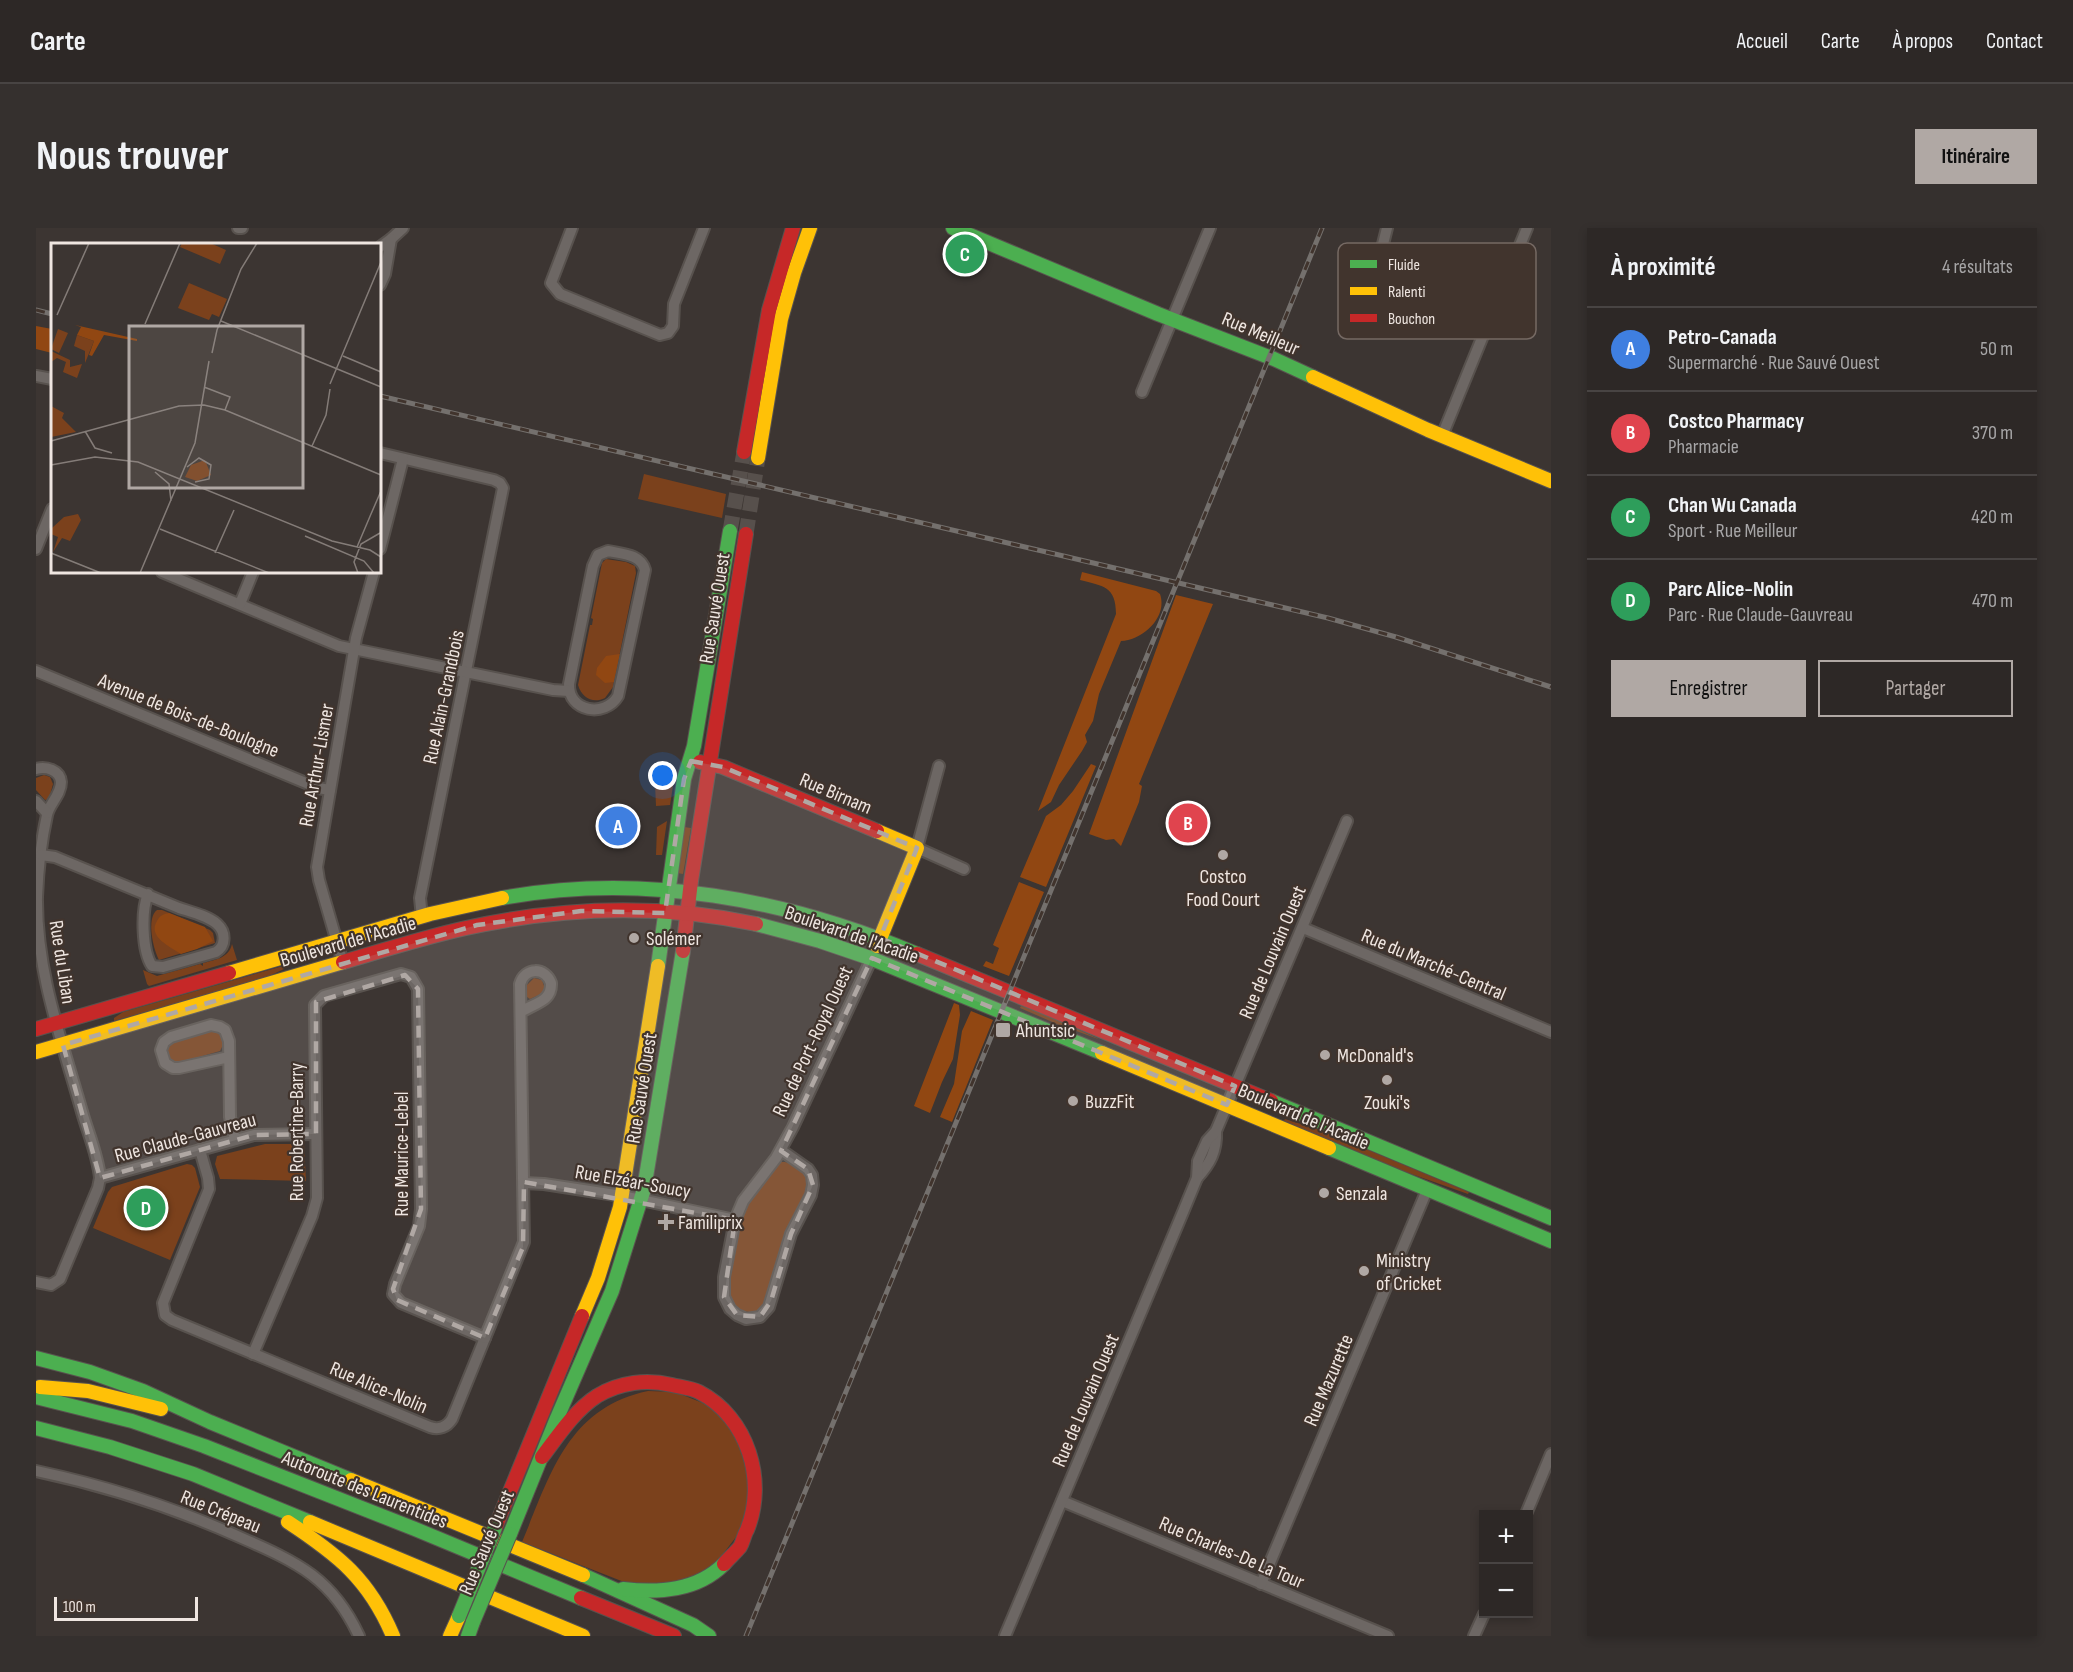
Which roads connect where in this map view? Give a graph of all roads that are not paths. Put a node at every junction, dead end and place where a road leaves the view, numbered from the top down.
1 (403, 228) edge
2 (572, 228) edge
3 (704, 228) edge
4 (793, 228) edge
5 (810, 228) edge
6 (954, 228) edge
7 (1210, 228) edge
8 (1387, 228) edge
9 (1527, 228) edge
10 (391, 239) junction
11 (1383, 243) edge
12 (1521, 243) edge
13 (381, 246) edge
14 (381, 283) edge
15 (1173, 319) junction
16 (1482, 339) edge
17 (36, 376) edge
18 (51, 380) edge
19 (1142, 392) dead end
20 (1442, 436) junction
21 (744, 452) tunnel mouth
22 (381, 453) edge
23 (758, 458) tunnel mouth
24 (403, 459) junction
25 (1551, 481) edge
26 (36, 518) edge
27 (50, 524) edge
28 (730, 531) tunnel mouth
29 (746, 534) tunnel mouth
30 (381, 545) edge
31 (36, 549) edge
32 (164, 573) edge
33 (253, 573) edge
34 (374, 573) edge
35 (240, 604) junction
36 (354, 649) junction
37 (36, 671) edge
38 (466, 672) junction
39 (569, 691) junction
40 (691, 761) junction
41 (709, 764) junction
42 (939, 766) dead end
43 (36, 769) edge
44 (330, 790) junction
45 (36, 801) edge
46 (47, 813) junction
47 (1347, 821) dead end
48 (917, 848) junction
49 (41, 855) junction
50 (964, 868) dead end
51 (668, 890) junction
52 (690, 892) junction
53 (148, 894) junction
54 (664, 912) junction
55 (688, 913) junction
56 (422, 916) junction
57 (1303, 928) junction
58 (880, 938) junction
59 (337, 941) junction
60 (872, 958) junction
61 (343, 963) junction
62 (413, 979) joint
63 (521, 1012) dead end
64 (56, 1023) junction
65 (36, 1029) edge
66 (1551, 1032) edge
67 (63, 1045) junction
68 (36, 1052) edge
69 (229, 1057) junction
70 (1235, 1086) junction
71 (1227, 1105) junction
72 (316, 1134) junction
73 (235, 1140) junction
74 (200, 1150) junction
75 (781, 1150) junction
76 (100, 1178) junction
77 (524, 1183) junction
78 (1427, 1190) junction
79 (622, 1196) junction
80 (640, 1200) junction
81 (1551, 1218) edge
82 (735, 1220) junction
83 (1551, 1241) edge
84 (36, 1282) edge
85 (485, 1338) junction
86 (253, 1354) junction
87 (36, 1358) edge
88 (36, 1387) edge
89 (36, 1396) edge
90 (210, 1422) junction
91 (36, 1428) edge
92 (1551, 1454) edge
93 (542, 1457) junction
94 (36, 1471) edge
95 (246, 1494) junction
96 (1062, 1501) junction
97 (1528, 1510) edge
98 (1261, 1584) junction
99 (612, 1587) junction
100 (1482, 1618) edge
101 (359, 1636) edge
102 (393, 1636) edge
103 (450, 1636) edge
104 (468, 1636) edge
105 (583, 1636) edge
106 (674, 1636) edge
107 (709, 1636) edge
108 (1005, 1636) edge
109 (1388, 1636) edge
110 (1474, 1636) edge

1 - 10 street
2 - 3 street
4 - 21 main road
5 - 23 main road
6 - 15 main road, Rue Meilleur
7 - 15 street
8 - 11 street
9 - 12 street
10 - 13 street
10 - 14 street
15 - 19 street
15 - 20 main road, Rue Meilleur
16 - 20 street
17 - 18 street
20 - 25 main road, Rue Meilleur
22 - 24 street
24 - 30 street
24 - 38 street, Rue Alain-Grandbois
26 - 27 street
27 - 31 street
28 - 40 main road, Rue Sauvé Ouest
29 - 41 main road, Rue Sauvé Ouest
32 - 35 street
33 - 35 street
34 - 36 street, Rue Arthur-Lismer
35 - 36 street
36 - 38 street
36 - 44 street, Rue Arthur-Lismer
37 - 44 street, Avenue de Bois-de-Boulogne
38 - 39 street
38 - 56 street, Rue Alain-Grandbois
39 - 39 street
40 - 41 main road, Rue Birnam
40 - 51 main road, Rue Sauvé Ouest
41 - 48 main road, Rue Birnam
41 - 52 main road, Rue Sauvé Ouest
42 - 48 street, Rue de Port-Royal Ouest
43 - 46 street, Rue du Liban
44 - 59 street, Rue Arthur-Lismer
45 - 46 street
46 - 49 street, Rue du Liban
47 - 57 street, Rue de Louvain Ouest
48 - 50 street, Rue Birnam
48 - 58 main road, Rue de Port-Royal Ouest
49 - 53 street
49 - 64 street, Rue du Liban
51 - 52 main road, Boulevard de l'Acadie
51 - 54 main road, Rue Sauvé Ouest
51 - 56 main road, Boulevard de l'Acadie
52 - 55 main road, Rue Sauvé Ouest
52 - 58 main road, Boulevard de l'Acadie
53 - 53 street
54 - 55 main road, Boulevard de l'Acadie
54 - 61 main road, Boulevard de l'Acadie
54 - 79 main road, Rue Sauvé Ouest
55 - 60 main road, Boulevard de l'Acadie
55 - 80 main road, Rue Sauvé Ouest
56 - 59 main road, Boulevard de l'Acadie
57 - 66 street, Rue du Marché-Central
57 - 70 street, Rue de Louvain Ouest
58 - 60 main road, Rue de Port-Royal Ouest
58 - 70 main road, Boulevard de l'Acadie
59 - 61 street, Rue Arthur-Lismer
59 - 64 main road, Boulevard de l'Acadie
60 - 71 main road, Boulevard de l'Acadie
60 - 75 street, Rue de Port-Royal Ouest
61 - 67 main road, Boulevard de l'Acadie
62 - 72 street, Rue Robertine-Barry
62 - 85 street, Rue Maurice-Lebel
63 - 77 street, Rue Alice-Nolin
64 - 65 main road, Boulevard de l'Acadie
64 - 67 street, Rue du Liban
67 - 68 main road, Boulevard de l'Acadie
67 - 76 street, Rue du Liban
69 - 69 street
69 - 73 street
70 - 71 street, Rue de Louvain Ouest
70 - 81 main road, Boulevard de l'Acadie
71 - 78 main road, Boulevard de l'Acadie
71 - 96 street, Rue de Louvain Ouest
72 - 73 street, Rue Claude-Gauvreau
72 - 86 street, Rue Robertine-Barry
73 - 74 street, Rue Claude-Gauvreau
74 - 76 street, Rue Claude-Gauvreau
74 - 86 street, Rue Alice-Nolin
75 - 82 street, Rue de Port-Royal Ouest
75 - 82 street, Rue de Port-Royal Ouest
76 - 84 street
77 - 79 street, Rue Elzéar-Soucy
77 - 85 street, Rue Alice-Nolin
78 - 83 main road, Boulevard de l'Acadie
78 - 98 street, Rue Mazurette
79 - 80 street, Rue Elzéar-Soucy
79 - 103 main road, Rue Sauvé Ouest, bridge
80 - 82 street, Rue Elzéar-Soucy
80 - 93 main road, Rue Sauvé Ouest
85 - 86 street, Rue Alice-Nolin
87 - 90 main road
88 - 90 main road
89 - 106 main road, Autoroute des Laurentides
90 - 99 main road
91 - 95 main road
92 - 97 street
93 - 99 main road
93 - 104 main road, Rue Sauvé Ouest, bridge
94 - 101 street, Rue Crépeau
95 - 102 main road
95 - 105 main road
96 - 98 street, Rue Charles-De La Tour
96 - 108 street, Rue de Louvain Ouest
98 - 109 street, Rue Charles-De La Tour
99 - 107 main road
100 - 110 street

